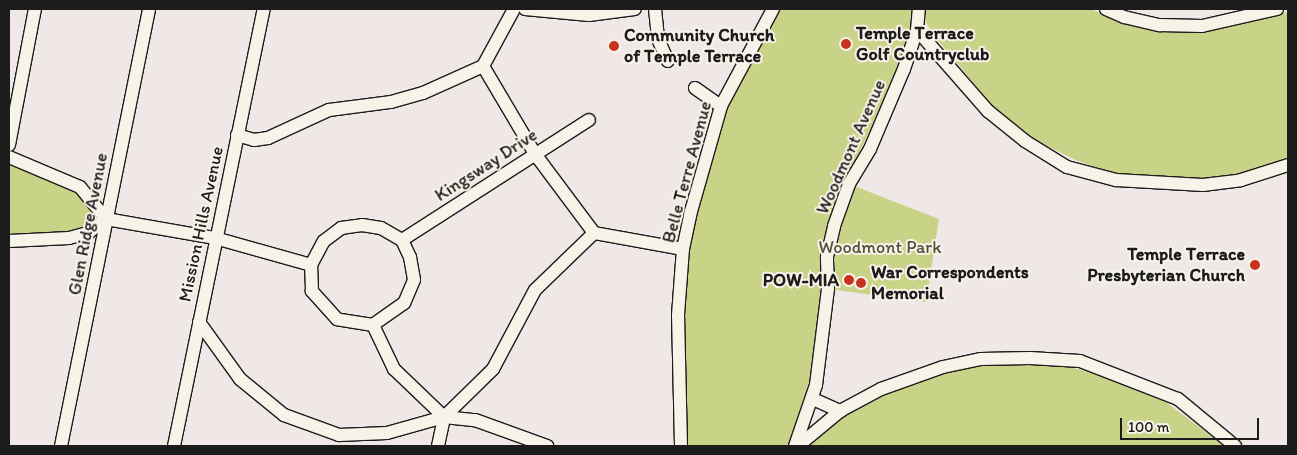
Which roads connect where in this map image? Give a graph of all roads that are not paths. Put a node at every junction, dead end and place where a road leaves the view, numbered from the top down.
1 (35, 9) edge
2 (149, 9) edge
3 (264, 9) edge
4 (514, 9) edge
5 (525, 9) edge
6 (635, 9) edge
7 (655, 9) edge
8 (773, 9) edge
9 (919, 9) edge
10 (1106, 9) edge
11 (1277, 9) edge
12 (916, 30) junction
13 (668, 60) dead end
14 (483, 66) junction
15 (695, 88) dead end
16 (721, 106) junction
17 (589, 120) dead end
18 (238, 135) junction
19 (9, 145) edge
20 (535, 154) junction
21 (9, 157) edge
22 (1288, 165) edge
23 (106, 219) junction
24 (594, 233) junction
25 (215, 238) junction
26 (402, 240) junction
27 (9, 241) edge
28 (683, 249) junction
29 (311, 265) junction
30 (199, 322) junction
31 (373, 325) junction
32 (813, 399) junction
33 (840, 411) junction
34 (444, 416) junction
35 (61, 446) edge
36 (174, 446) edge
37 (438, 446) edge
38 (547, 446) edge
39 (681, 446) edge
40 (796, 446) edge
41 (1235, 446) edge

1 - 19 street
2 - 23 street, Glen Ridge Avenue
3 - 18 street, Mission Hills Avenue
4 - 14 street
5 - 6 street
7 - 13 street
8 - 16 street, Belle Terre Avenue
9 - 12 street, Woodmont Avenue
10 - 11 street
12 - 22 street
12 - 32 street, Woodmont Avenue
14 - 18 street
14 - 20 street
15 - 16 street
16 - 28 street, Belle Terre Avenue
17 - 20 street, Kingsway Drive
18 - 25 street, Mission Hills Avenue
20 - 24 street
20 - 26 street, Kingsway Drive
21 - 23 street
23 - 25 street
23 - 27 street
23 - 35 street, Glen Ridge Avenue
24 - 28 street
24 - 34 street
25 - 29 street
25 - 30 street, Mission Hills Avenue
26 - 29 street
26 - 31 street
28 - 39 street, Belle Terre Avenue
29 - 31 street
30 - 34 street
30 - 36 street, Mission Hills Avenue
31 - 34 street
32 - 33 street
32 - 40 street, Woodmont Avenue
33 - 40 street
33 - 41 street
34 - 37 street
34 - 38 street

